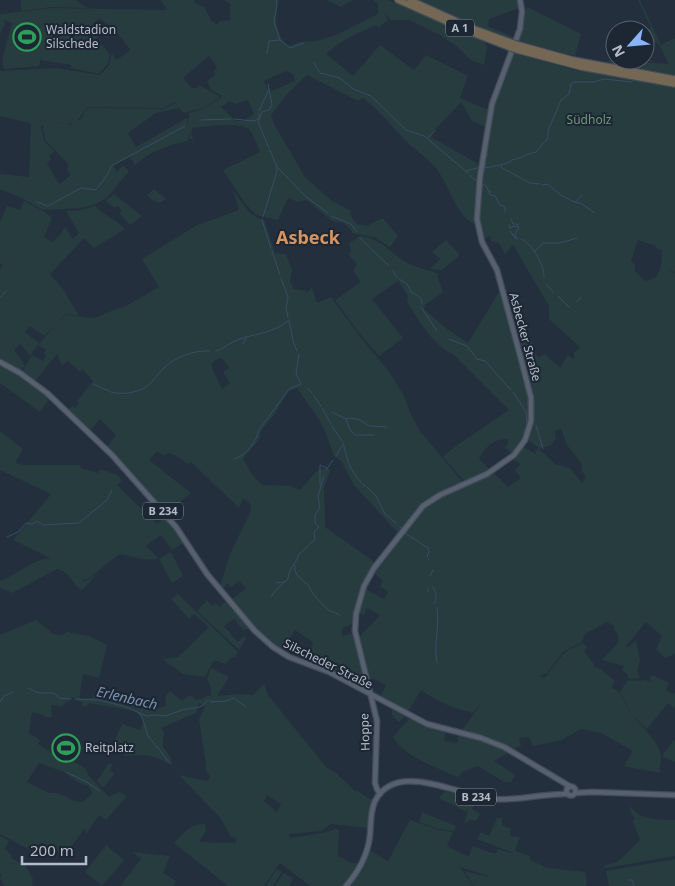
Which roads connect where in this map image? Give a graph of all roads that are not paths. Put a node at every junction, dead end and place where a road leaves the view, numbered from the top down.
1 (520, 0) edge
2 (407, 2) edge
3 (515, 46) junction
4 (675, 79) edge
5 (675, 84) edge
6 (0, 362) edge
7 (357, 611) joint
8 (371, 696) junction
9 (379, 700) junction
10 (373, 703) junction
11 (571, 790) junction
12 (380, 794) junction
13 (675, 794) edge
14 (346, 886) edge

1 - 7 main road, Asbecker Straße
2 - 3 highway, A 1
3 - 4 highway, A 1
3 - 5 highway, A 1
6 - 8 main road, Silscheder Straße / B 234
7 - 8 main road, Hoppe
8 - 9 main road, Silscheder Straße / B 234
8 - 10 main road, Hoppe
9 - 10 main road
9 - 11 main road, Silscheder Straße / B 234
10 - 12 main road, Hoppe
11 - 12 main road, B 234
11 - 13 main road
12 - 14 main road, B 234

